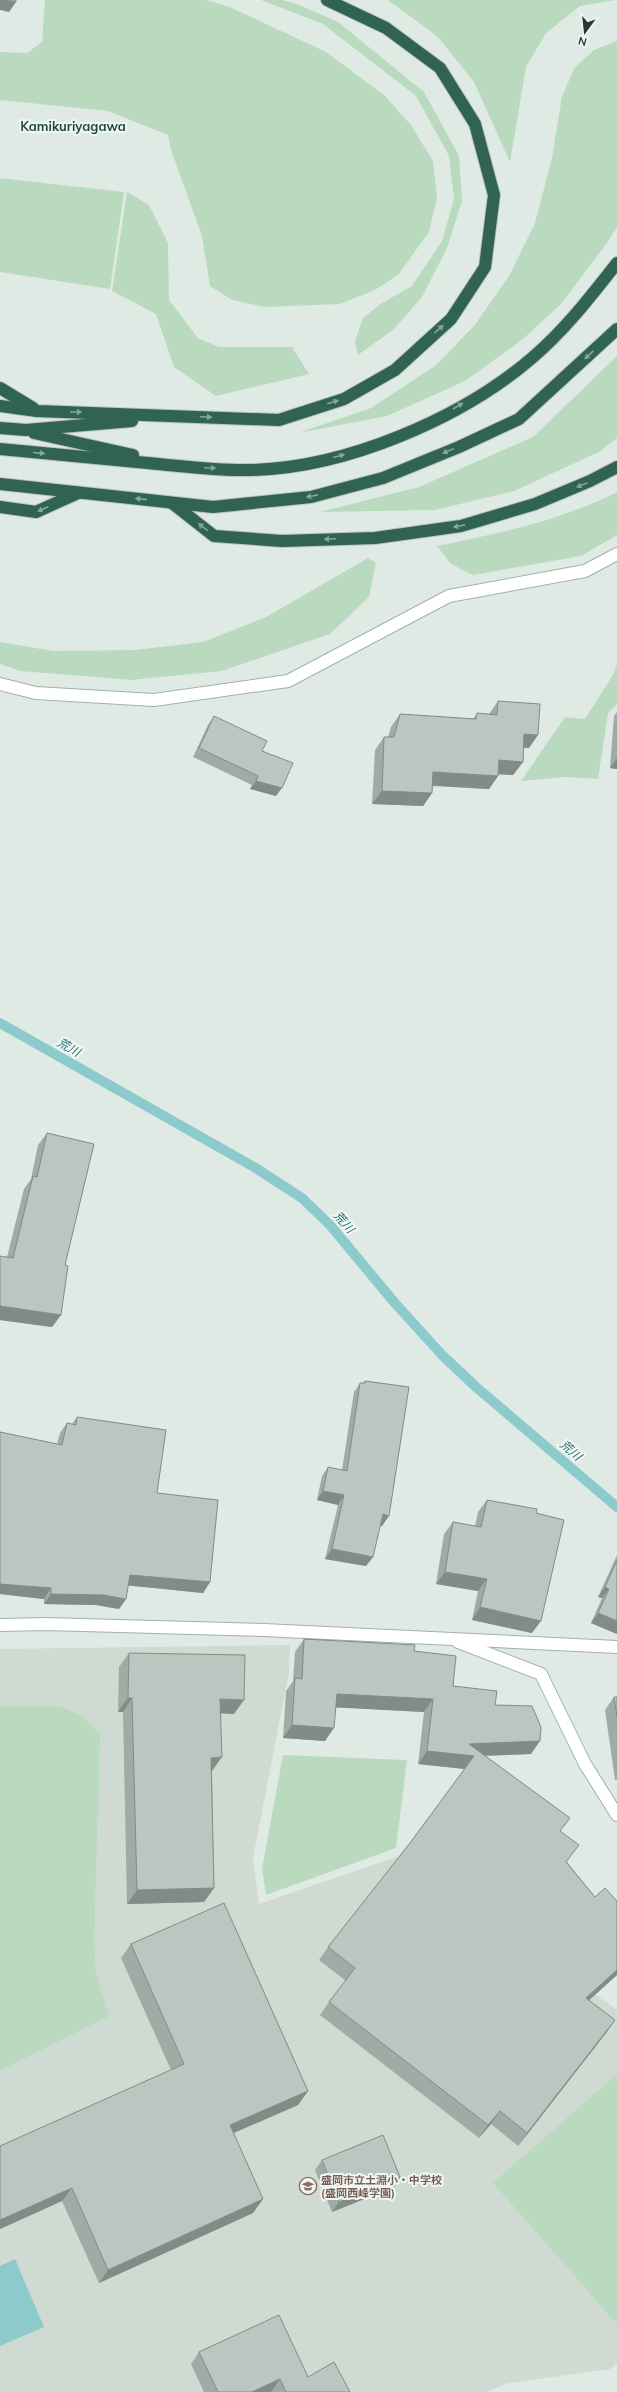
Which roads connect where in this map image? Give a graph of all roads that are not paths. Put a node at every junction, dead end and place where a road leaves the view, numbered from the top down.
1 (327, 0) edge
2 (617, 263) edge
3 (617, 329) edge
4 (0, 388) edge
5 (0, 406) edge
6 (37, 411) junction
7 (181, 416) junction
8 (0, 428) edge
9 (19, 430) junction
10 (0, 449) edge
11 (185, 466) junction
12 (617, 467) edge
13 (0, 484) edge
14 (79, 493) junction
15 (171, 502) junction
16 (0, 507) edge
17 (617, 554) edge
18 (0, 684) edge
19 (0, 1625) edge
20 (445, 1637) junction
21 (617, 1647) edge
22 (617, 1815) edge

7 -> 1 highway
11 -> 2 highway
3 -> 15 highway
4 - 6 highway
5 - 6 highway
6 -> 7 highway
7 - 9 highway
8 - 9 highway
9 - 11 highway
10 -> 11 highway
12 -> 15 highway
13 - 14 highway
15 -> 14 highway
14 -> 16 highway
17 - 18 street
19 - 20 street
20 - 21 street
20 - 22 street

